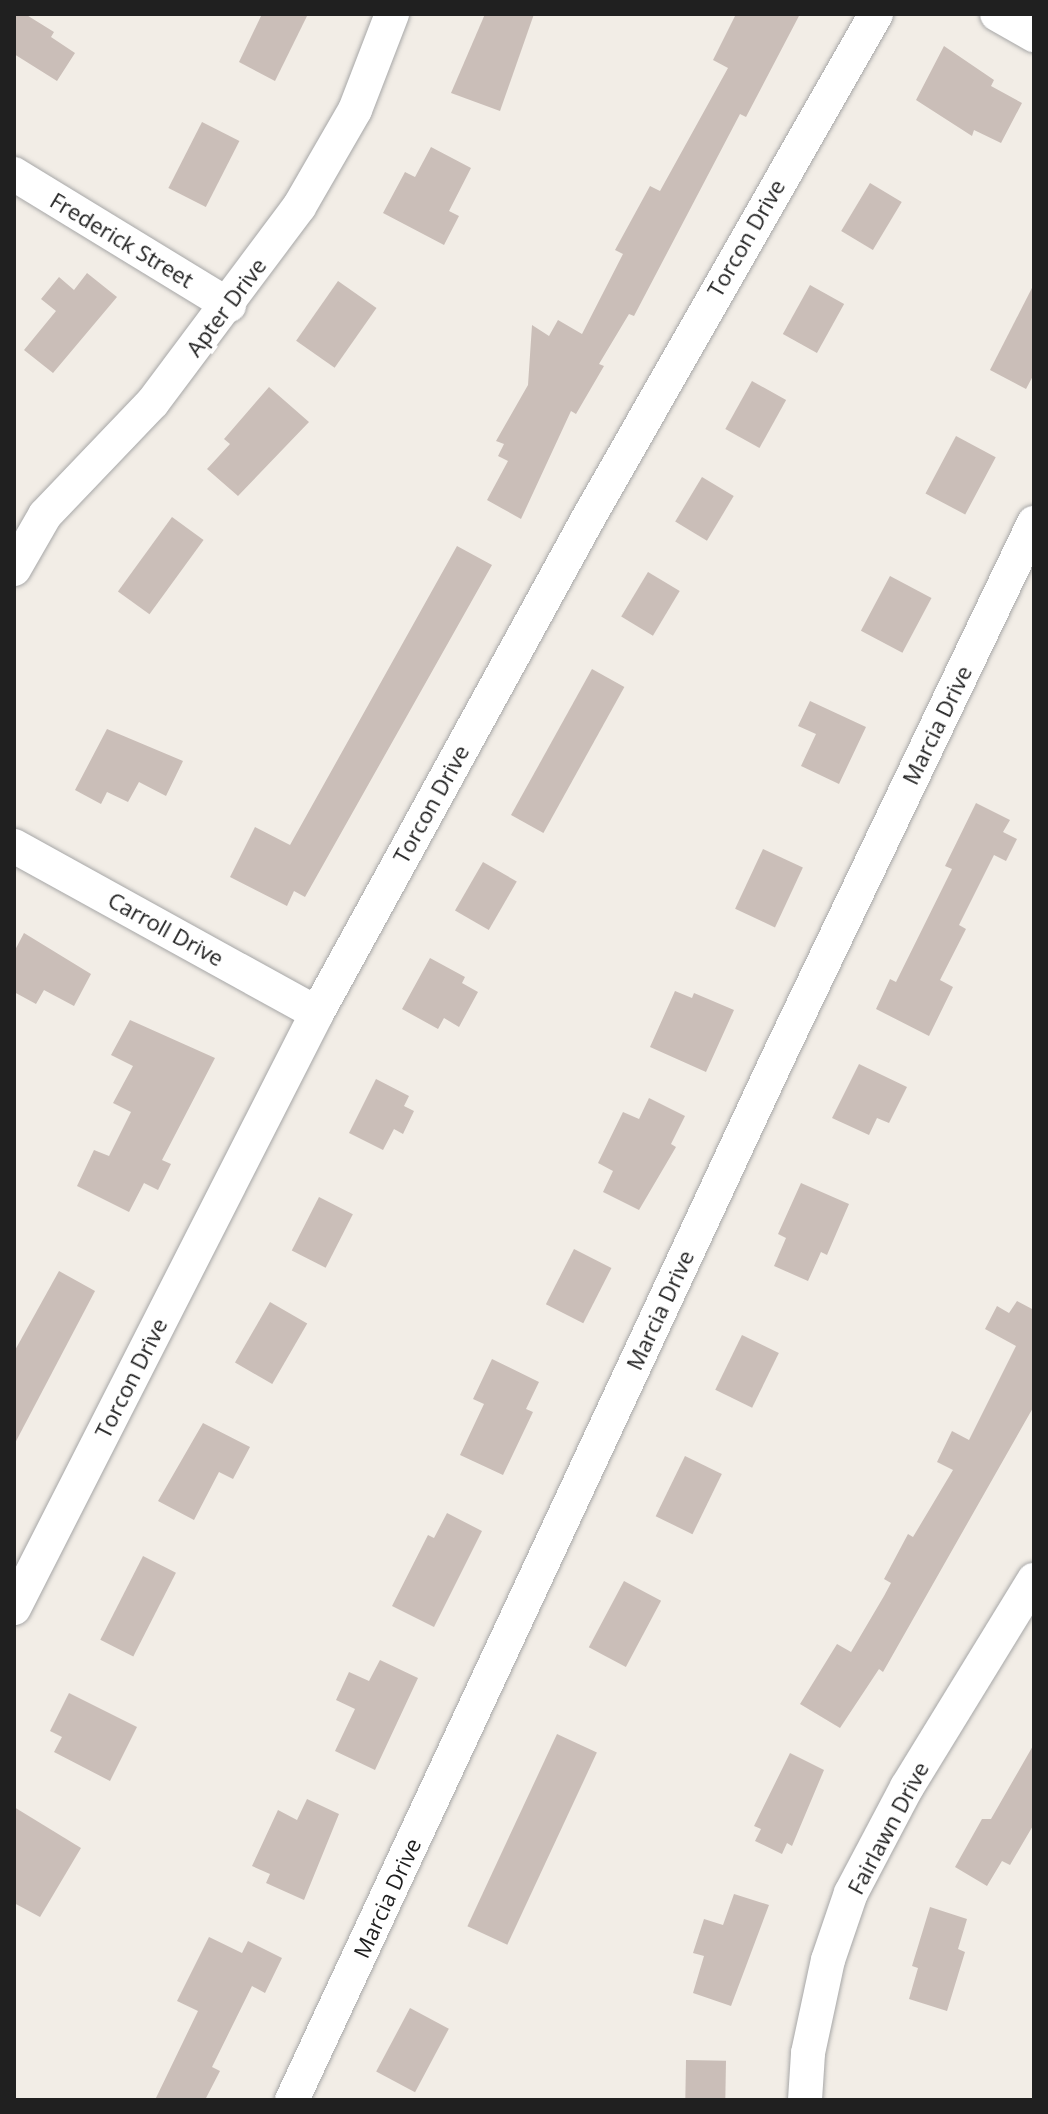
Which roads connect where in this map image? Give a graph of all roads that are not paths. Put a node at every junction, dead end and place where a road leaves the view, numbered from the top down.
1 (392, 14) edge
2 (876, 14) edge
3 (997, 14) edge
4 (1034, 35) edge
5 (14, 174) edge
6 (229, 305) junction
7 (1034, 523) edge
8 (14, 569) edge
9 (14, 846) edge
10 (317, 1013) junction
11 (1034, 1580) edge
12 (14, 1608) edge
13 (292, 2100) edge
14 (805, 2100) edge

1 - 6 street, Apter Drive
2 - 10 street, Torcon Drive
3 - 4 street
5 - 6 street, Frederick Street
6 - 8 street, Apter Drive
7 - 13 street, Marcia Drive
9 - 10 street, Carroll Drive
10 - 12 street, Torcon Drive
11 - 14 street, Fairlawn Drive

